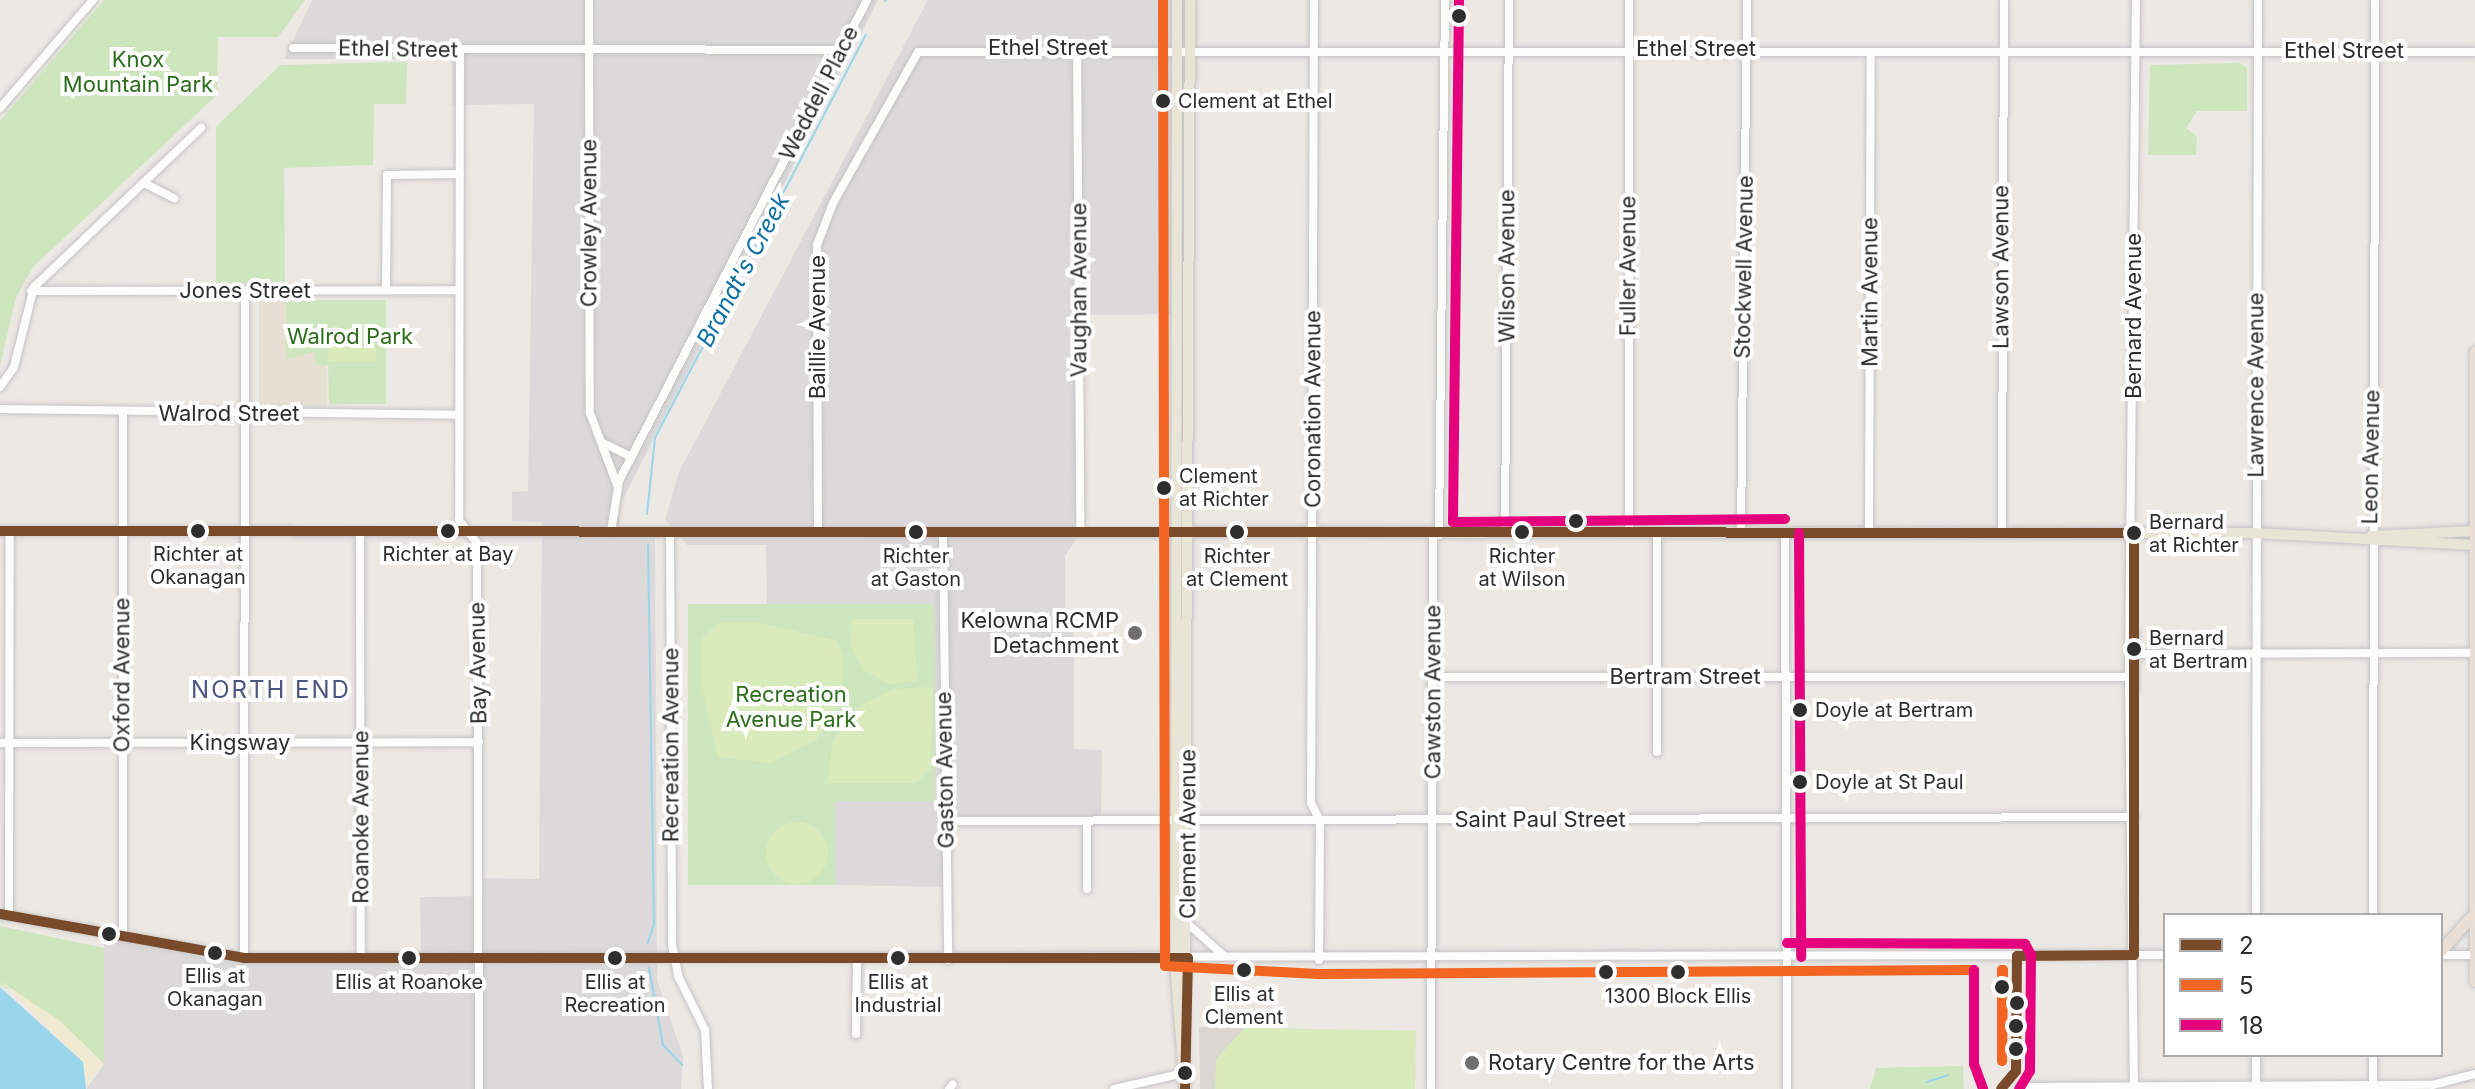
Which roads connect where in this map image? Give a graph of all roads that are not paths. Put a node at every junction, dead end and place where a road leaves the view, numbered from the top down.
1 (93, 0) edge
2 (589, 0) edge
3 (867, 0) edge
4 (1177, 0) edge
5 (1190, 0) edge
6 (1314, 0) edge
7 (1445, 0) edge
8 (1509, 0) edge
9 (1629, 0) edge
10 (1747, 0) edge
11 (2004, 0) edge
12 (2136, 0) edge
13 (2258, 0) edge
14 (2375, 0) edge
15 (1077, 46) junction
16 (293, 48) dead end
17 (1177, 48) junction
18 (1190, 48) junction
19 (1508, 48) junction
20 (1629, 49) junction
21 (1746, 49) junction
22 (840, 50) junction
23 (1445, 50) junction
24 (2376, 50) junction
25 (460, 51) junction
26 (589, 51) junction
27 (1314, 51) junction
28 (2136, 51) junction
29 (2258, 51) junction
30 (918, 52) joint
31 (1871, 52) junction
32 (2003, 52) junction
33 (2475, 52) edge
34 (0, 108) edge
35 (201, 128) dead end
36 (460, 174) junction
37 (144, 183) junction
38 (174, 198) dead end
39 (386, 290) junction
40 (459, 290) junction
41 (31, 291) junction
42 (245, 291) junction
43 (2475, 352) edge
44 (0, 387) edge
45 (0, 409) edge
46 (123, 413) junction
47 (246, 414) junction
48 (459, 415) junction
49 (602, 442) junction
50 (632, 457) junction
51 (617, 486) junction
52 (5, 531) edge
53 (123, 531) junction
54 (246, 531) junction
55 (360, 531) junction
56 (468, 531) junction
57 (2474, 531) edge
58 (611, 532) junction
59 (670, 532) junction
60 (818, 532) junction
61 (943, 532) junction
62 (1189, 532) junction
63 (1311, 532) junction
64 (1080, 533) junction
65 (1177, 533) junction
66 (1437, 533) junction
67 (1505, 533) junction
68 (1629, 533) junction
69 (1657, 533) junction
70 (1741, 533) junction
71 (1785, 533) junction
72 (1869, 533) junction
73 (2002, 533) junction
74 (2134, 533) junction
75 (2255, 533) junction
76 (2371, 536) junction
77 (2475, 545) edge
78 (2134, 632) junction
79 (2372, 653) junction
80 (2474, 653) edge
81 (2138, 654) junction
82 (2255, 654) junction
83 (1433, 677) junction
84 (1786, 677) junction
85 (2129, 677) junction
86 (1657, 678) junction
87 (2133, 690) junction
88 (361, 742) junction
89 (479, 742) junction
90 (4, 743) edge
91 (122, 743) junction
92 (245, 743) junction
93 (1657, 752) dead end
94 (2134, 817) junction
95 (1786, 818) junction
96 (1183, 820) junction
97 (1432, 820) junction
98 (946, 821) junction
99 (1087, 821) junction
100 (1320, 821) junction
101 (1087, 889) dead end
102 (2256, 913) edge
103 (2373, 913) edge
104 (2473, 913) junction
105 (4, 915) edge
106 (1188, 924) junction
107 (123, 937) junction
108 (2443, 950) edge
109 (2443, 952) edge
110 (2134, 955) junction
111 (2163, 955) edge
112 (2474, 955) edge
113 (673, 957) junction
114 (1787, 957) junction
115 (244, 958) junction
116 (361, 958) junction
117 (481, 958) junction
118 (857, 958) junction
119 (1182, 958) junction
120 (1231, 958) junction
121 (1431, 958) junction
122 (948, 960) junction
123 (1319, 960) junction
124 (2475, 981) edge
125 (856, 1034) dead end
126 (2256, 1057) edge
127 (2373, 1057) edge
128 (1184, 1073) junction
129 (2475, 1074) edge
130 (2432, 1085) junction
131 (2023, 1087) dead end
132 (2256, 1087) edge
133 (2373, 1087) edge
134 (2134, 1088) edge
135 (479, 1089) edge
136 (708, 1089) edge
137 (1114, 1089) edge
138 (1185, 1089) edge
139 (1431, 1089) edge
140 (1787, 1089) edge
141 (2454, 1089) edge

1 - 34 street
2 - 26 street, Crowley Avenue
3 - 22 street, Weddell Place
4 - 17 main road, Clement Avenue
5 - 18 main road, Clement Avenue
6 - 27 street, Coronation Avenue
7 - 23 street, Cawston Avenue
8 - 19 street, Wilson Avenue
9 - 20 street, Fuller Avenue
10 - 21 street, Stockwell Avenue
11 - 32 street, Lawson Avenue
12 - 28 street, Bernard Avenue
13 - 29 street, Lawrence Avenue
14 - 24 street, Leon Avenue
15 - 17 street, Ethel Street
15 - 30 street, Ethel Street
15 - 64 street, Vaughan Avenue
16 - 25 street, Ethel Street
17 - 18 street, Ethel Street
17 - 65 main road, Clement Avenue
18 - 27 street, Ethel Street
18 - 62 main road, Clement Avenue
19 - 20 street, Ethel Street
19 - 23 street, Ethel Street
19 - 67 street, Wilson Avenue
20 - 21 street, Ethel Street
20 - 68 street, Fuller Avenue
21 - 31 street, Ethel Street
21 - 70 street, Stockwell Avenue
22 - 26 street, Ethel Street
22 - 50 street, Weddell Place
23 - 27 street, Ethel Street
23 - 66 street, Cawston Avenue
24 - 29 street, Ethel Street
24 - 33 street, Ethel Street
24 - 76 street, Leon Avenue
25 - 26 street, Ethel Street
25 - 36 street, Bay Avenue
26 - 49 street, Crowley Avenue
27 - 63 street, Coronation Avenue
28 - 29 street, Ethel Street
28 - 32 street, Ethel Street
28 - 74 street, Bernard Avenue
29 - 75 street, Lawrence Avenue
30 - 60 street, Baillie Avenue
31 - 32 street, Ethel Street
31 - 72 street, Martin Avenue
32 - 73 street, Lawson Avenue
35 - 37 street
36 - 39 street
36 - 40 street, Bay Avenue
37 - 38 street
37 - 41 street
39 - 40 street, Jones Street
39 - 42 street, Jones Street
40 - 48 street, Bay Avenue
41 - 42 street, Jones Street
41 - 44 street
42 - 47 street
43 - 57 highway
45 - 46 street, Walrod Street
46 - 47 street, Walrod Street
46 - 53 street, Oxford Avenue
47 - 48 street, Walrod Street
47 - 54 street
48 - 56 street, Bay Avenue
49 - 50 street
49 - 51 street, Crowley Avenue
50 - 51 street, Weddell Place
51 - 58 street, Weddell Place
52 - 53 street
52 - 90 street
53 - 54 street
53 - 91 street, Oxford Avenue
54 - 55 street
54 - 92 street
55 - 56 street
55 - 88 street, Roanoke Avenue
56 - 58 street
56 - 89 street, Bay Avenue
57 - 76 main road
57 - 77 highway
58 - 59 street
59 - 60 street
59 - 113 street, Recreation Avenue
60 - 61 street
61 - 64 street
61 - 98 street, Gaston Avenue
62 - 63 main road
62 - 65 street
62 - 96 main road, Clement Avenue
63 - 66 main road
63 - 100 street, Coronation Avenue
64 - 65 street
65 - 96 main road, Clement Avenue
66 - 67 main road
66 - 83 street, Cawston Avenue
67 - 68 main road
68 - 69 main road
69 - 70 main road
69 - 86 street
70 - 71 main road
71 - 72 main road
71 - 84 street
72 - 73 main road
73 - 74 main road
74 - 75 main road
74 - 78 street, Bernard Avenue
75 - 76 main road
75 - 82 street, Lawrence Avenue
76 - 77 main road
76 - 79 street, Leon Avenue
77 - 80 highway
78 - 81 street, Bernard Avenue
78 - 85 street, Bernard Avenue
79 - 80 street
79 - 82 street
79 - 103 street, Leon Avenue
80 - 104 highway
81 - 82 street
81 - 87 street, Bernard Avenue
82 - 102 street, Lawrence Avenue
83 - 86 street, Bertram Street
83 - 97 street, Cawston Avenue
84 - 85 street, Bertram Street
84 - 86 street, Bertram Street
84 - 95 street
85 - 87 street, Bernard Avenue
86 - 93 street
87 - 94 street, Bernard Avenue
88 - 89 street, Kingsway
88 - 92 street, Kingsway
88 - 116 street, Roanoke Avenue
89 - 117 street, Bay Avenue
90 - 91 street, Kingsway
90 - 105 street
91 - 92 street, Kingsway
91 - 107 street, Oxford Avenue
92 - 115 street
94 - 95 street, Saint Paul Street
94 - 110 street, Bernard Avenue
95 - 97 street, Saint Paul Street
95 - 114 street
96 - 99 street, Saint Paul Street
96 - 100 street, Saint Paul Street
96 - 106 main road, Clement Avenue
96 - 119 main road, Clement Avenue
97 - 100 street, Saint Paul Street
97 - 121 street, Cawston Avenue
98 - 99 street, Saint Paul Street
98 - 122 street, Gaston Avenue
99 - 101 street
100 - 123 street, Coronation Avenue
104 - 108 highway
104 - 112 highway
105 - 107 street
106 - 119 main road, Clement Avenue
106 - 120 street
107 - 115 street
109 - 112 street
110 - 111 street
110 - 114 street
110 - 134 street, Bernard Avenue
112 - 124 highway
113 - 117 street
113 - 118 street
113 - 136 street
114 - 121 street
114 - 140 street
115 - 116 street
116 - 117 street
117 - 135 street, Bay Avenue
118 - 122 street
118 - 125 street
119 - 120 street
119 - 122 street
119 - 128 main road, Clement Avenue
120 - 123 street
121 - 123 street
121 - 139 street, Cawston Avenue
126 - 132 street
127 - 133 street
128 - 137 street
128 - 138 main road, Clement Avenue
129 - 130 street
130 - 133 street
130 - 141 street
131 - 134 street
132 - 133 street
132 - 134 street

